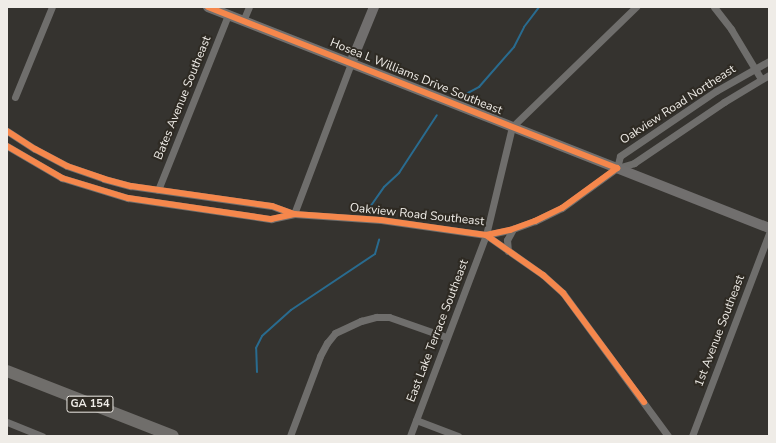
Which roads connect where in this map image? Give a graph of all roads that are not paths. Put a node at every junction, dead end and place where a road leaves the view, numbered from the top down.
1 (52, 7) edge
2 (208, 7) edge
3 (249, 7) edge
4 (374, 7) edge
5 (636, 7) edge
6 (714, 7) edge
7 (228, 15) junction
8 (243, 21) junction
9 (769, 61) edge
10 (351, 64) junction
11 (755, 69) junction
12 (769, 75) edge
13 (761, 80) junction
14 (15, 97) dead end
15 (512, 127) junction
16 (7, 130) edge
17 (7, 146) edge
18 (617, 168) junction
19 (158, 190) junction
20 (294, 214) junction
21 (769, 228) edge
22 (513, 229) junction
23 (769, 233) edge
24 (486, 235) junction
25 (508, 251) junction
26 (446, 337) junction
27 (7, 371) edge
28 (416, 420) junction
29 (7, 422) edge
30 (42, 436) edge
31 (173, 436) edge
32 (290, 436) edge
33 (410, 436) edge
34 (458, 436) edge
35 (668, 436) edge
36 (692, 436) edge

1 - 14 street
2 - 7 street, Hosea L Williams Drive Southeast
3 - 8 street
4 - 10 street
5 - 15 street
6 - 11 street
7 - 8 street, Hosea L Williams Drive Southeast
7 - 19 street, Bates Avenue Southeast
8 - 10 street, Hosea L Williams Drive Southeast
9 - 11 street, Oakview Road Northeast
10 - 15 street, Hosea L Williams Drive Southeast
10 - 20 street
11 - 13 street
11 - 18 street, Oakview Road Northeast
12 - 13 street, Oakview Road Northeast
13 - 18 street, Oakview Road Northeast
15 - 18 street, Hosea L Williams Drive Southeast
15 - 24 street, East Lake Terrace Southeast
16 - 19 street, Oakview Road Southeast
17 - 20 street, Oakview Road Southeast
18 - 21 street, Hosea L Williams Drive Southeast
18 - 22 street, Oakview Road Southeast
19 - 20 street, Oakview Road Southeast
20 - 24 street, Oakview Road Southeast
22 - 24 street, Oakview Road Southeast
22 - 25 street
23 - 36 street, 1st Avenue Southeast
24 - 25 street
24 - 26 street, East Lake Terrace Southeast
25 - 35 street
26 - 28 street, East Lake Terrace Southeast
26 - 32 street
27 - 31 main road, GA 154
28 - 33 street, East Lake Terrace Southeast
28 - 34 street
29 - 30 street

